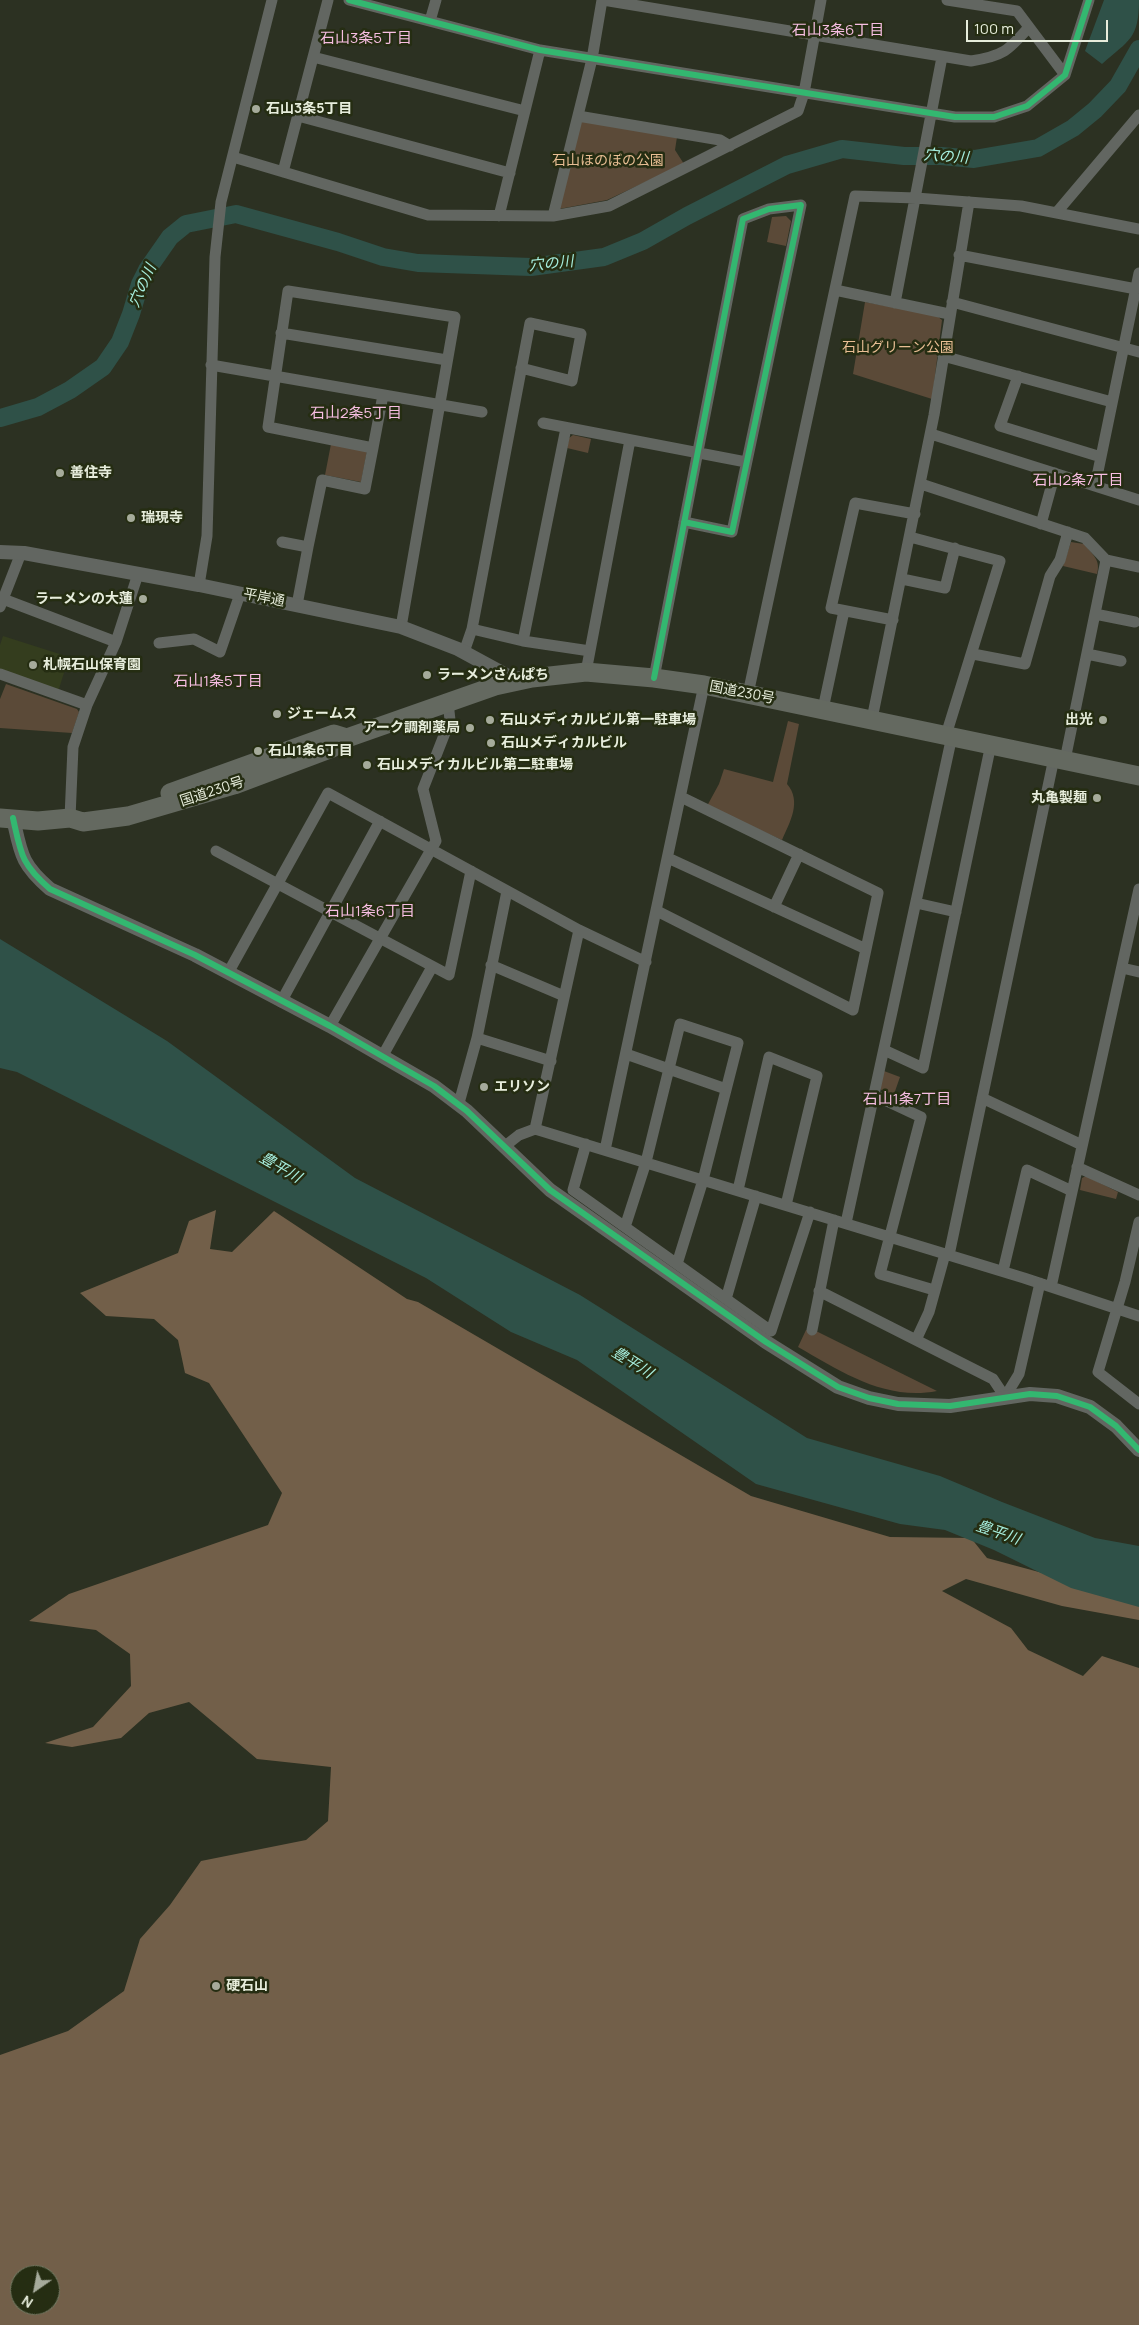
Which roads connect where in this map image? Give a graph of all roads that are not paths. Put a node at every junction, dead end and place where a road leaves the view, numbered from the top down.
1 (272, 0) edge
2 (328, 0) edge
3 (349, 0) edge
4 (436, 0) edge
5 (603, 0) edge
6 (821, 0) edge
7 (947, 0) edge
8 (1089, 0) edge
9 (430, 21) junction
10 (1029, 27) junction
11 (815, 35) junction
12 (540, 50) junction
13 (313, 57) junction
14 (942, 57) junction
15 (592, 58) junction
16 (1065, 75) junction
17 (804, 93) junction
18 (525, 111) junction
19 (932, 114) junction
20 (1139, 114) edge
21 (298, 116) junction
22 (578, 116) junction
23 (730, 146) junction
24 (233, 157) junction
25 (283, 172) junction
26 (510, 173) junction
27 (916, 198) junction
28 (969, 202) junction
29 (1057, 212) junction
30 (499, 216) junction
31 (553, 216) junction
32 (1139, 229) edge
33 (960, 255) junction
34 (1139, 273) edge
35 (1136, 289) junction
36 (835, 290) junction
37 (952, 302) junction
38 (895, 303) junction
39 (949, 314) junction
40 (281, 333) junction
41 (1124, 349) junction
42 (1139, 352) edge
43 (943, 356) junction
44 (447, 360) junction
45 (211, 365) junction
46 (521, 368) junction
47 (274, 376) junction
48 (1018, 376) junction
49 (382, 395) junction
50 (1112, 402) junction
51 (439, 405) junction
52 (482, 412) dead end
53 (542, 422) dead end
54 (566, 428) junction
55 (931, 434) junction
56 (630, 440) junction
57 (373, 448) junction
58 (698, 453) junction
59 (1101, 457) junction
60 (746, 462) junction
61 (1055, 474) junction
62 (921, 484) junction
63 (1095, 486) junction
64 (1139, 500) edge
65 (916, 514) junction
66 (684, 522) junction
67 (1041, 524) junction
68 (1068, 532) junction
69 (910, 537) junction
70 (282, 542) dead end
71 (308, 547) junction
72 (955, 548) junction
73 (0, 552) edge
74 (21, 553) junction
75 (1106, 560) junction
76 (1139, 567) edge
77 (138, 574) junction
78 (902, 579) junction
79 (199, 585) junction
80 (240, 594) junction
81 (1, 603) edge
82 (297, 605) junction
83 (844, 611) junction
84 (1095, 614) junction
85 (893, 620) junction
86 (1135, 622) dead end
87 (401, 627) junction
88 (472, 629) junction
89 (523, 640) junction
90 (116, 642) junction
91 (159, 643) dead end
92 (590, 651) junction
93 (464, 652) junction
94 (973, 654) junction
95 (1087, 654) junction
96 (1121, 661) dead end
97 (586, 672) junction
98 (0, 674) edge
99 (654, 678) junction
100 (517, 681) junction
101 (704, 685) junction
102 (748, 694) junction
103 (448, 702) junction
104 (87, 705) junction
105 (822, 709) junction
106 (872, 719) junction
107 (949, 735) junction
108 (991, 744) junction
109 (1060, 759) junction
110 (1139, 776) edge
111 (681, 797) junction
112 (7, 818) edge
113 (70, 818) junction
114 (380, 821) junction
115 (432, 849) junction
116 (216, 851) dead end
117 (799, 854) junction
118 (668, 858) junction
119 (471, 871) junction
120 (277, 883) junction
121 (1139, 889) edge
122 (507, 891) junction
123 (916, 903) junction
124 (774, 907) junction
125 (330, 912) junction
126 (657, 912) junction
127 (956, 912) junction
128 (579, 930) junction
129 (382, 938) junction
130 (866, 948) junction
131 (646, 962) junction
132 (491, 965) junction
133 (432, 967) junction
134 (1122, 968) junction
135 (1139, 972) edge
136 (228, 973) junction
137 (564, 996) junction
138 (281, 1002) junction
139 (330, 1026) junction
140 (477, 1038) junction
141 (884, 1050) junction
142 (626, 1054) junction
143 (382, 1057) junction
144 (551, 1061) junction
145 (669, 1069) junction
146 (726, 1089) junction
147 (874, 1095) junction
148 (982, 1098) junction
149 (458, 1103) junction
150 (535, 1130) junction
151 (586, 1144) junction
152 (1082, 1144) junction
153 (505, 1146) junction
154 (605, 1150) junction
155 (646, 1162) junction
156 (1077, 1167) junction
157 (703, 1180) junction
158 (738, 1190) junction
159 (1072, 1191) junction
160 (756, 1196) junction
161 (1139, 1196) edge
162 (786, 1205) junction
163 (810, 1212) junction
164 (834, 1220) junction
165 (1139, 1222) edge
166 (846, 1224) junction
167 (625, 1227) junction
168 (890, 1237) junction
169 (947, 1254) junction
170 (677, 1264) junction
171 (1003, 1271) junction
172 (1046, 1285) junction
173 (934, 1290) junction
174 (820, 1291) junction
175 (726, 1299) junction
176 (1117, 1309) junction
177 (1139, 1316) edge
178 (812, 1330) dead end
179 (916, 1340) junction
180 (1005, 1396) junction
181 (1139, 1404) edge
182 (1138, 1445) edge

1 - 24 street
2 - 13 street
3 - 9 street
4 - 9 street
5 - 11 street
5 - 15 street
6 - 11 street
7 - 10 street
8 - 16 street
9 - 12 street
10 - 14 street
10 - 16 street
11 - 14 street
11 - 17 street
12 - 15 street
12 - 18 street
13 - 18 street
13 - 21 street
14 - 19 street
15 - 17 street
15 - 22 street
16 - 19 street
17 - 19 street
17 - 23 street
18 - 26 street
19 - 27 street
20 - 29 street
21 - 25 street
21 - 26 street
22 - 23 street
22 - 31 street
23 - 31 street
24 - 25 street
24 - 45 street
25 - 30 street
26 - 30 street
27 - 28 street
27 - 36 street
27 - 38 street
28 - 29 street
28 - 33 street
29 - 32 street
30 - 31 street
33 - 35 street
33 - 37 street
34 - 35 street
35 - 41 street
36 - 38 street
36 - 102 street
37 - 39 street
37 - 41 street
38 - 39 street
39 - 43 street
40 - 44 street
40 - 44 street
40 - 47 street
41 - 42 street
41 - 50 street
43 - 48 street
43 - 55 street
44 - 51 street
45 - 47 street
45 - 79 street
46 - 46 street
46 - 88 street
47 - 49 street
47 - 57 street
48 - 50 street
48 - 59 street
49 - 51 street
49 - 57 street
50 - 59 street
51 - 52 street
51 - 87 street
53 - 54 street
54 - 56 street
54 - 89 street
55 - 61 street
55 - 62 street
56 - 58 street
56 - 92 street
57 - 71 street
58 - 60 street
58 - 60 street
58 - 66 street
59 - 63 street
60 - 66 street
61 - 63 street
61 - 67 street
62 - 65 street
62 - 67 street
63 - 64 street
65 - 69 street
65 - 83 street
66 - 99 street
67 - 68 street
68 - 75 street
68 - 94 street
69 - 72 street
69 - 78 street
70 - 71 street
71 - 82 street
72 - 78 street
72 - 94 street
73 - 74 street, 平岸通
74 - 77 street, 平岸通
74 - 81 street
75 - 76 street
75 - 84 street
77 - 79 street, 平岸通
77 - 90 street
78 - 85 street
79 - 80 street, 平岸通
80 - 82 street, 平岸通
80 - 91 street
81 - 90 street
82 - 87 street, 平岸通
83 - 85 street
83 - 105 street
84 - 86 street
84 - 95 street
85 - 106 street
87 - 93 street, 平岸通
88 - 89 street
88 - 93 street
89 - 92 street
90 - 104 street
92 - 97 street
93 - 100 street, 平岸通
94 - 107 street
95 - 96 street
95 - 109 street
97 - 99 highway, 国道230号
97 - 100 highway, 国道230号
98 - 104 street
99 - 101 highway, 国道230号
100 - 103 highway, 国道230号
101 - 102 highway, 国道230号
101 - 111 street
102 - 105 highway, 国道230号
103 - 113 highway, 国道230号
103 - 115 street
104 - 113 street
105 - 106 highway, 国道230号
106 - 107 highway, 国道230号
107 - 108 highway, 国道230号
107 - 123 street
108 - 109 highway, 国道230号
108 - 127 street
109 - 110 highway, 国道230号
109 - 148 street
111 - 117 street
111 - 118 street
112 - 113 highway, 国道230号
112 - 136 street
114 - 115 street
114 - 120 street
114 - 125 street
115 - 119 street
115 - 129 street
116 - 120 street
117 - 124 street
117 - 130 street
118 - 124 street
118 - 126 street
119 - 122 street
119 - 133 street
120 - 125 street
120 - 136 street
121 - 134 street
122 - 128 street
122 - 132 street
123 - 127 street
123 - 141 street
124 - 130 street
125 - 129 street
125 - 138 street
126 - 130 street
126 - 131 street
127 - 141 street
128 - 131 street
128 - 137 street
129 - 133 street
129 - 139 street
131 - 142 street
132 - 137 street
132 - 140 street
133 - 143 street
134 - 135 street
134 - 152 street
136 - 138 street
137 - 144 street
138 - 139 street
139 - 143 street
140 - 144 street
140 - 149 street
141 - 147 street
142 - 145 street
142 - 154 street
143 - 149 street
144 - 150 street
145 - 146 street
145 - 146 street
145 - 155 street
146 - 157 street
147 - 166 street
147 - 168 street
148 - 152 street
148 - 169 street
149 - 153 street
150 - 151 street
150 - 153 street
151 - 154 street
151 - 167 street
152 - 156 street
153 - 180 street
154 - 155 street
155 - 157 street
155 - 167 street
156 - 159 street
156 - 161 street
157 - 158 street
157 - 170 street
158 - 160 street
158 - 162 street
159 - 171 street
159 - 172 street
160 - 162 street
160 - 175 street
162 - 163 street
163 - 164 street
163 - 175 street
164 - 166 street
164 - 174 street
165 - 176 street
166 - 168 street
167 - 170 street
168 - 169 street
168 - 173 street
169 - 171 street
169 - 173 street
170 - 175 street
171 - 172 street
172 - 176 street
172 - 180 street
173 - 179 street
174 - 178 street
174 - 179 street
176 - 177 street
176 - 181 street
179 - 180 street
180 - 182 street

